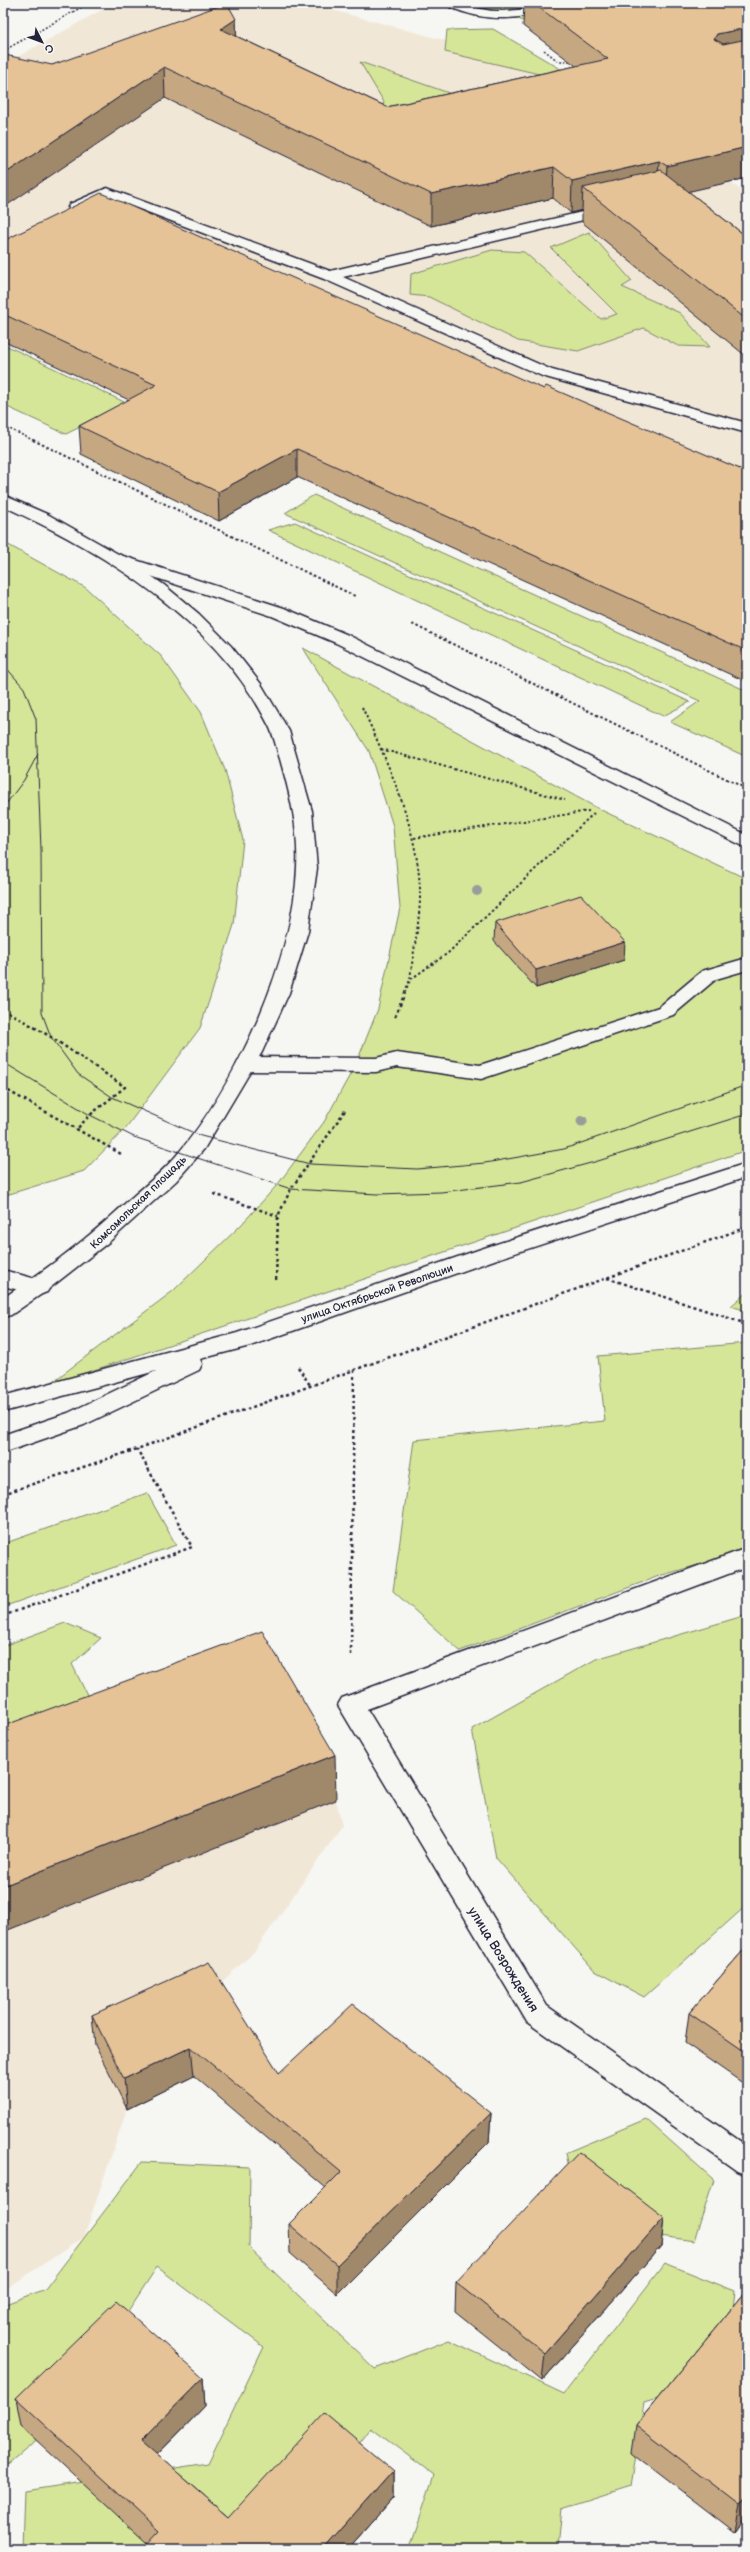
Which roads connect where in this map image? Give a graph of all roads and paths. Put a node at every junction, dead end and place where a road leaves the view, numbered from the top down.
1 (89, 3) edge
2 (454, 3) edge
3 (567, 3) edge
4 (501, 17) junction
5 (3, 51) edge
6 (574, 61) edge
7 (627, 206) edge
8 (65, 211) edge
9 (329, 276) junction
10 (747, 428) edge
11 (3, 500) edge
12 (117, 558) junction
13 (381, 749) dead end
14 (569, 801) dead end
15 (591, 807) dead end
16 (599, 809) junction
17 (414, 838) dead end
18 (747, 842) edge
19 (747, 964) edge
20 (410, 980) dead end
21 (3, 1010) edge
22 (247, 1064) junction
23 (3, 1088) edge
24 (76, 1130) junction
25 (747, 1170) edge
26 (166, 1179) junction
27 (278, 1216) dead end
28 (747, 1227) edge
29 (3, 1278) edge
30 (606, 1278) junction
31 (38, 1287) junction
32 (3, 1309) edge
33 (747, 1324) edge
34 (242, 1340) junction
35 (354, 1370) junction
36 (3, 1404) edge
37 (3, 1444) edge
38 (137, 1449) junction
39 (3, 1494) edge
40 (747, 1556) edge
41 (3, 1616) edge
42 (351, 1706) junction
43 (747, 2162) edge

1 - 5 path
2 - 4 main road
3 - 4 main road
4 - 6 path
7 - 9 main road
8 - 9 main road
9 - 10 main road
11 - 12 main road, Комсомольская площадь
12 - 18 main road
12 - 22 main road, Комсомольская площадь
13 - 14 path
15 - 16 path
16 - 17 path
16 - 20 path
19 - 22 main road
21 - 24 path
22 - 26 main road, Комсомольская площадь
23 - 24 path
24 - 26 path
25 - 34 main road, улица Октябрьской Революции
26 - 27 path
26 - 31 main road, Комсомольская площадь
28 - 30 path
29 - 31 main road
30 - 33 path
30 - 35 path
31 - 32 main road, Комсомольская площадь
34 - 36 main road, улица Октябрьской Революции
34 - 37 main road
35 - 38 path
35 - 42 path
38 - 39 path
38 - 41 path
40 - 42 main road
42 - 43 main road, улица Возрождения

